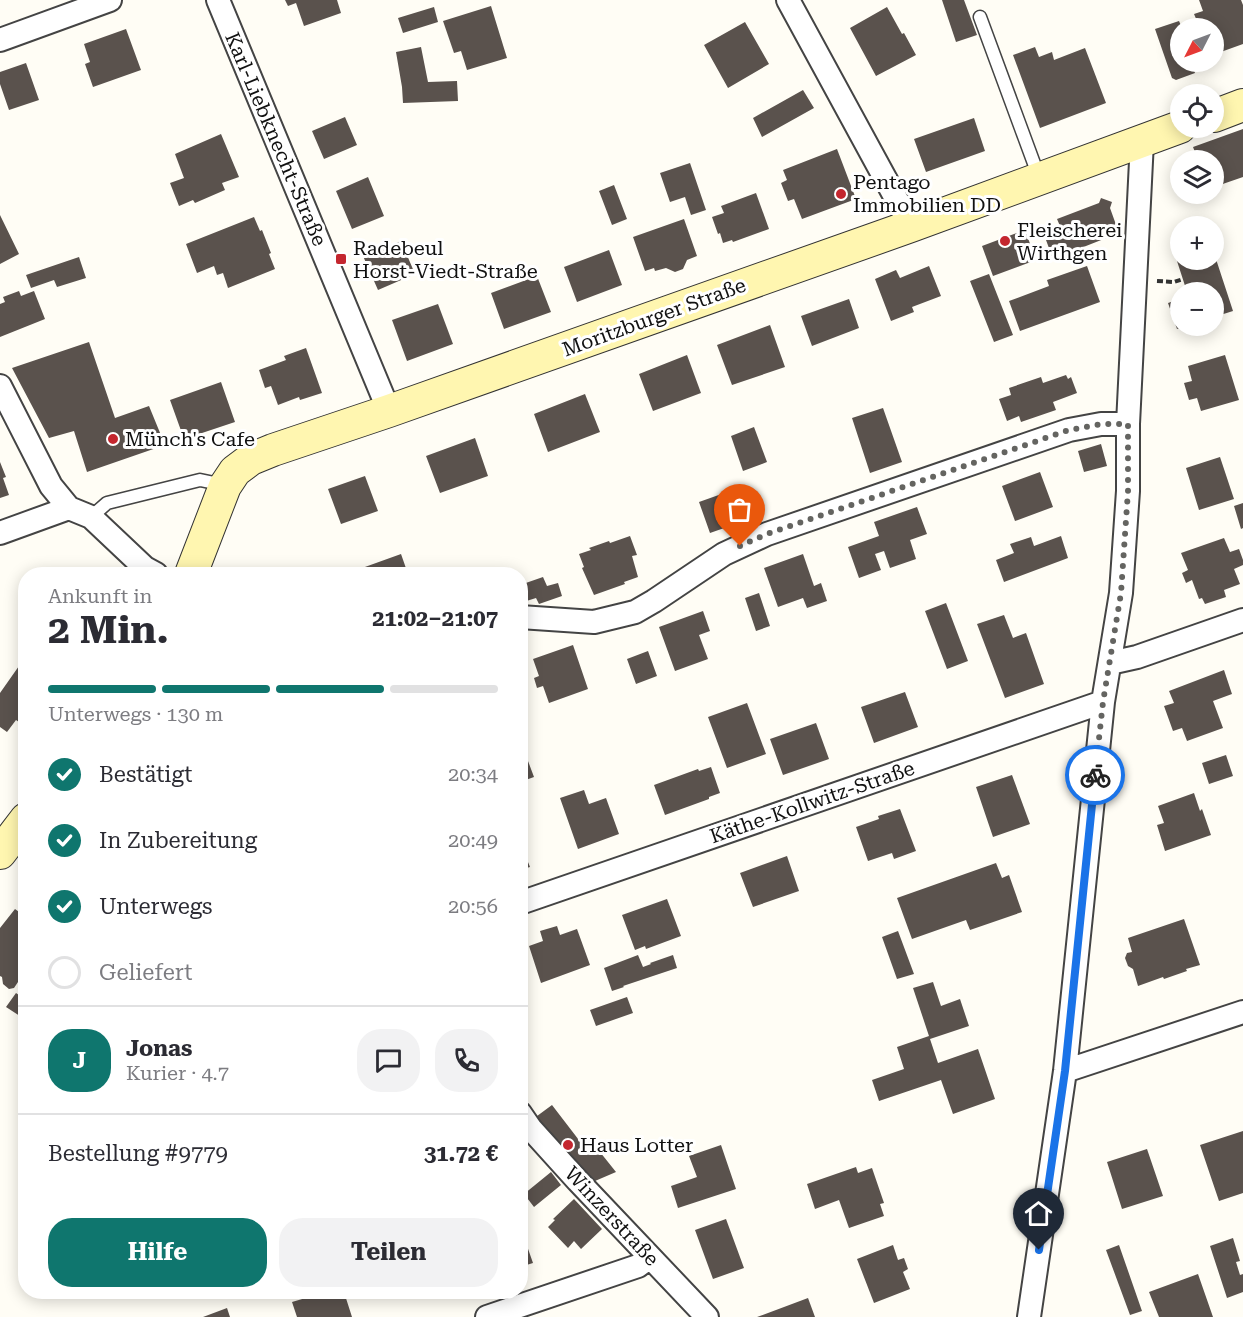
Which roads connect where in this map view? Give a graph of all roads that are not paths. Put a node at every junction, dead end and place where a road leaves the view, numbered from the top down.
1 (110, 0) edge
2 (218, 0) edge
3 (788, 0) edge
4 (980, 17) dead end
5 (0, 40) edge
6 (1243, 105) edge
7 (1224, 112) edge
8 (1170, 131) edge
9 (1142, 141) junction
10 (1039, 178) junction
11 (911, 226) junction
12 (0, 386) edge
13 (389, 411) junction
14 (1128, 424) junction
15 (225, 486) junction
16 (69, 508) junction
17 (91, 517) junction
18 (0, 532) edge
19 (144, 567) edge
20 (194, 567) edge
21 (528, 618) edge
22 (1243, 620) edge
23 (1110, 663) junction
24 (1103, 702) junction
25 (18, 829) edge
26 (0, 853) edge
27 (528, 900) edge
28 (1243, 1012) edge
29 (1065, 1071) junction
30 (528, 1125) edge
31 (650, 1257) junction
32 (486, 1317) edge
33 (706, 1317) edge
34 (1029, 1317) edge

1 - 5 street
2 - 13 street, Karl-Liebknecht-Straße
3 - 11 street
4 - 10 lane
6 - 7 street
8 - 9 street, Moritzburger Straße
9 - 10 street, Moritzburger Straße
9 - 14 street
10 - 11 street, Moritzburger Straße
11 - 13 street, Moritzburger Straße
12 - 16 street
13 - 15 street, Moritzburger Straße
14 - 21 street
14 - 23 street
15 - 17 lane
15 - 20 street, Moritzburger Straße
16 - 17 street
16 - 18 street
17 - 19 street
22 - 23 street
23 - 24 street
24 - 27 street, Käthe-Kollwitz-Straße
24 - 29 street
25 - 26 street
28 - 29 street
29 - 34 street
30 - 31 street, Winzerstraße
31 - 32 street
31 - 33 street, Winzerstraße

